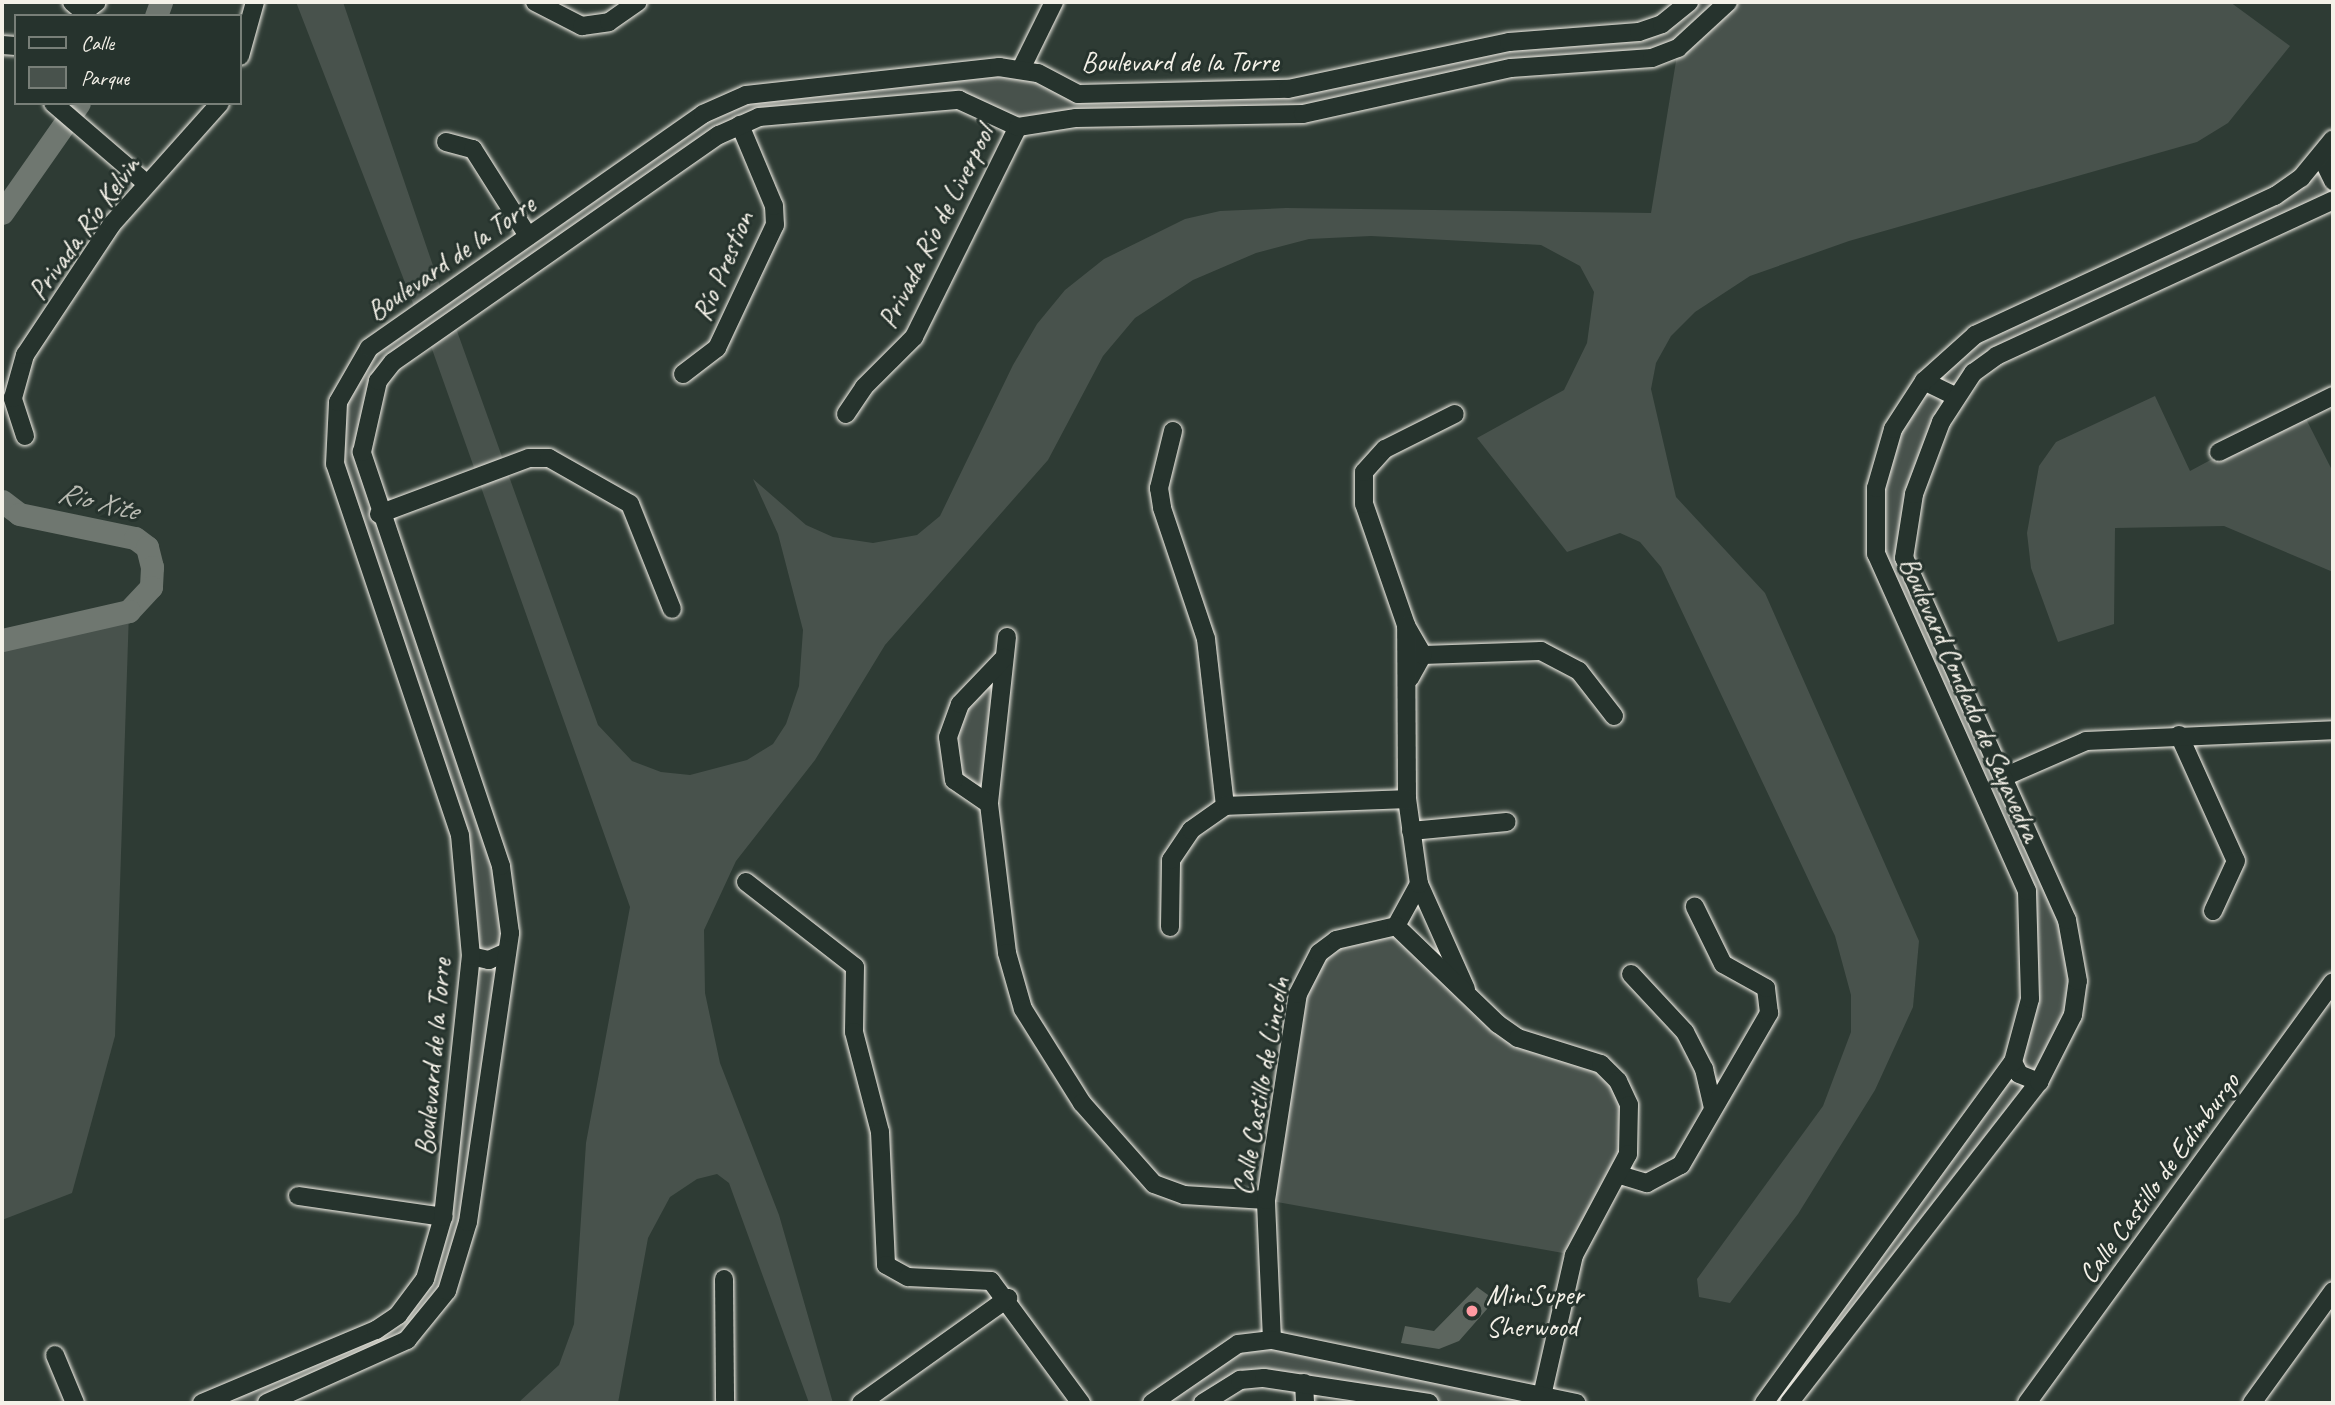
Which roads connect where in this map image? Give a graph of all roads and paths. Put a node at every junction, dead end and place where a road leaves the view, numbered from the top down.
1 (97, 2) edge
2 (255, 2) edge
3 (535, 2) edge
4 (638, 2) edge
5 (1054, 2) edge
6 (1689, 2) edge
7 (1728, 2) edge
8 (76, 10) edge
9 (242, 50) edge
10 (1021, 69) junction
11 (964, 72) junction
12 (1078, 94) junction
13 (958, 100) junction
14 (55, 105) edge
15 (217, 105) edge
16 (1076, 118) junction
17 (740, 125) junction
18 (1018, 127) junction
19 (2333, 139) edge
20 (446, 142) dead end
21 (2321, 156) junction
22 (2333, 181) edge
23 (145, 182) junction
24 (2333, 200) edge
25 (528, 236) junction
26 (683, 374) dead end
27 (1924, 381) junction
28 (1955, 396) junction
29 (2333, 396) edge
30 (846, 414) dead end
31 (1455, 414) dead end
32 (1173, 430) dead end
33 (25, 436) dead end
34 (2219, 452) dead end
35 (379, 514) junction
36 (1873, 524) junction
37 (1903, 539) junction
38 (672, 608) dead end
39 (1406, 625) junction
40 (1007, 637) dead end
41 (1423, 655) junction
42 (1004, 658) junction
43 (1410, 678) junction
44 (1614, 716) dead end
45 (2333, 730) edge
46 (2179, 735) junction
47 (2006, 776) junction
48 (1407, 799) junction
49 (989, 804) junction
50 (1225, 806) junction
51 (1507, 822) dead end
52 (486, 826) junction
53 (1411, 831) junction
54 (460, 835) junction
55 (746, 882) dead end
56 (1419, 884) junction
57 (1695, 907) dead end
58 (2213, 911) dead end
59 (2067, 920) junction
60 (1396, 926) junction
61 (1170, 928) dead end
62 (2031, 928) junction
63 (505, 953) junction
64 (471, 956) junction
65 (1631, 974) dead end
66 (2333, 982) edge
67 (1471, 999) junction
68 (2013, 1062) junction
69 (2039, 1082) junction
70 (1713, 1107) junction
71 (1620, 1175) junction
72 (298, 1196) dead end
73 (1266, 1200) junction
74 (443, 1217) junction
75 (724, 1279) dead end
76 (2333, 1291) edge
77 (1008, 1298) junction
78 (1272, 1339) junction
79 (1225, 1353) junction
80 (55, 1355) dead end
81 (1432, 1376) junction
82 (1241, 1380) junction
83 (1304, 1383) junction
84 (1542, 1396) junction
85 (75, 1403) edge
86 (202, 1403) edge
87 (267, 1403) edge
88 (725, 1403) edge
89 (861, 1403) edge
90 (1081, 1403) edge
91 (1152, 1403) edge
92 (1203, 1403) edge
93 (1305, 1403) edge
94 (1427, 1403) edge
95 (1577, 1403) edge
96 (1763, 1403) edge
97 (1789, 1403) edge
98 (2027, 1403) edge
99 (2252, 1403) edge

1 - 8 street
2 - 9 street
3 - 4 street
5 - 10 street
6 - 12 street, Boulevard de la Torre
7 - 16 street, Boulevard de la Torre
10 - 11 street, Boulevard de la Torre
10 - 12 street, Boulevard de la Torre
11 - 13 street
11 - 25 street, Boulevard de la Torre
12 - 16 street
13 - 17 street, Boulevard de la Torre
13 - 18 street, Boulevard de la Torre
14 - 23 street
15 - 23 street, Privada Río Kelvin
16 - 18 street, Boulevard de la Torre
17 - 26 street, Río Prestion
17 - 35 street, Boulevard de la Torre
18 - 30 street, Privada Río de Liverpool
19 - 21 street, Boulevard Condado de Sayavedra
20 - 25 street
21 - 22 street
21 - 27 street, Boulevard Condado de Sayavedra
23 - 33 street, Privada Río Kelvin
24 - 28 street, Boulevard Condado de Sayavedra
25 - 54 street, Boulevard de la Torre
27 - 28 street
27 - 36 street, Boulevard Condado de Sayavedra
28 - 37 street, Boulevard Condado de Sayavedra
29 - 34 street
31 - 39 street
32 - 50 street
35 - 38 street
35 - 52 street, Boulevard de la Torre
36 - 37 street
36 - 62 street, Boulevard Condado de Sayavedra
37 - 47 street, Boulevard Condado de Sayavedra
39 - 41 street
39 - 43 street
40 - 42 street
41 - 43 street
41 - 44 street
42 - 49 street
42 - 49 street
43 - 48 street
45 - 46 street
46 - 47 street
46 - 58 street
47 - 59 street, Boulevard Condado de Sayavedra
48 - 50 street
48 - 53 street
49 - 73 street
50 - 61 street
51 - 53 street
52 - 54 street
52 - 63 street, Boulevard de la Torre
53 - 56 street
54 - 64 street, Boulevard de la Torre
55 - 77 street
56 - 60 street
56 - 67 street
57 - 70 street
59 - 62 street
59 - 69 street, Boulevard Condado de Sayavedra
60 - 67 street
60 - 73 street, Calle Castillo de Lincoln
62 - 68 street, Boulevard Condado de Sayavedra
63 - 64 street
63 - 87 street, Boulevard de la Torre
64 - 74 street, Boulevard de la Torre
65 - 70 street
66 - 98 street, Calle Castillo de Edimburgo
67 - 71 street
68 - 69 street
68 - 96 street, Boulevard Condado de Sayavedra
69 - 97 street, Boulevard Condado de Sayavedra
70 - 71 street
71 - 84 street
72 - 74 street
73 - 78 street, Calle Castillo de Lincoln
74 - 86 street, Boulevard de la Torre
75 - 88 street
76 - 99 street
77 - 89 street
77 - 90 street
78 - 79 street
78 - 81 street
79 - 82 street
79 - 91 street
80 - 85 street
81 - 84 street
81 - 94 street
82 - 83 street
82 - 92 street
83 - 93 street
83 - 94 street
84 - 95 street

